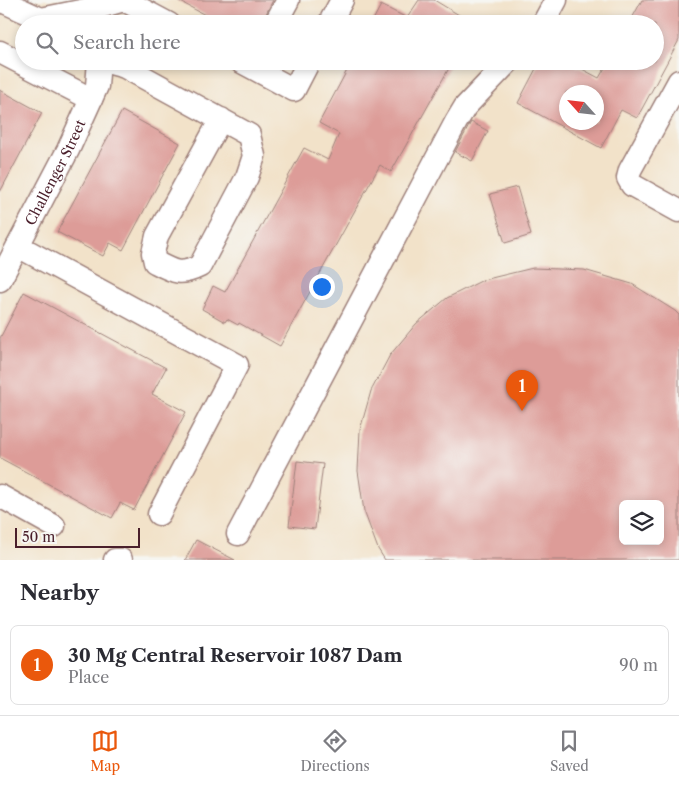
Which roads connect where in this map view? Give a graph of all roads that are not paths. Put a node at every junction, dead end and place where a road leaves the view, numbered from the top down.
1 (0, 0) edge
2 (124, 0) edge
3 (288, 0) edge
4 (342, 0) edge
5 (556, 0) edge
6 (37, 10) edge
7 (100, 10) edge
8 (152, 15) edge
9 (280, 15) edge
10 (334, 15) edge
11 (548, 15) edge
12 (0, 52) edge
13 (15, 60) edge
14 (36, 70) edge
15 (98, 70) edge
16 (130, 70) edge
17 (261, 70) edge
18 (304, 70) edge
19 (500, 70) edge
20 (679, 82) edge
21 (91, 98) junction
22 (220, 120) junction
23 (679, 211) edge
24 (18, 246) junction
25 (1, 275) edge
26 (0, 496) edge
27 (159, 514) dead end
28 (54, 526) dead end
29 (238, 534) dead end
30 (115, 560) edge
31 (121, 560) edge

1 - 6 street
2 - 7 street
2 - 8 street
3 - 9 street
4 - 10 street
5 - 11 street
6 - 7 street
12 - 13 street
14 - 21 street
15 - 21 street, Challenger Street
16 - 22 street
17 - 18 street
19 - 29 street
20 - 23 street
21 - 24 street, Challenger Street
22 - 22 street
24 - 25 street, Challenger Street
24 - 27 street
26 - 28 street
30 - 31 street

